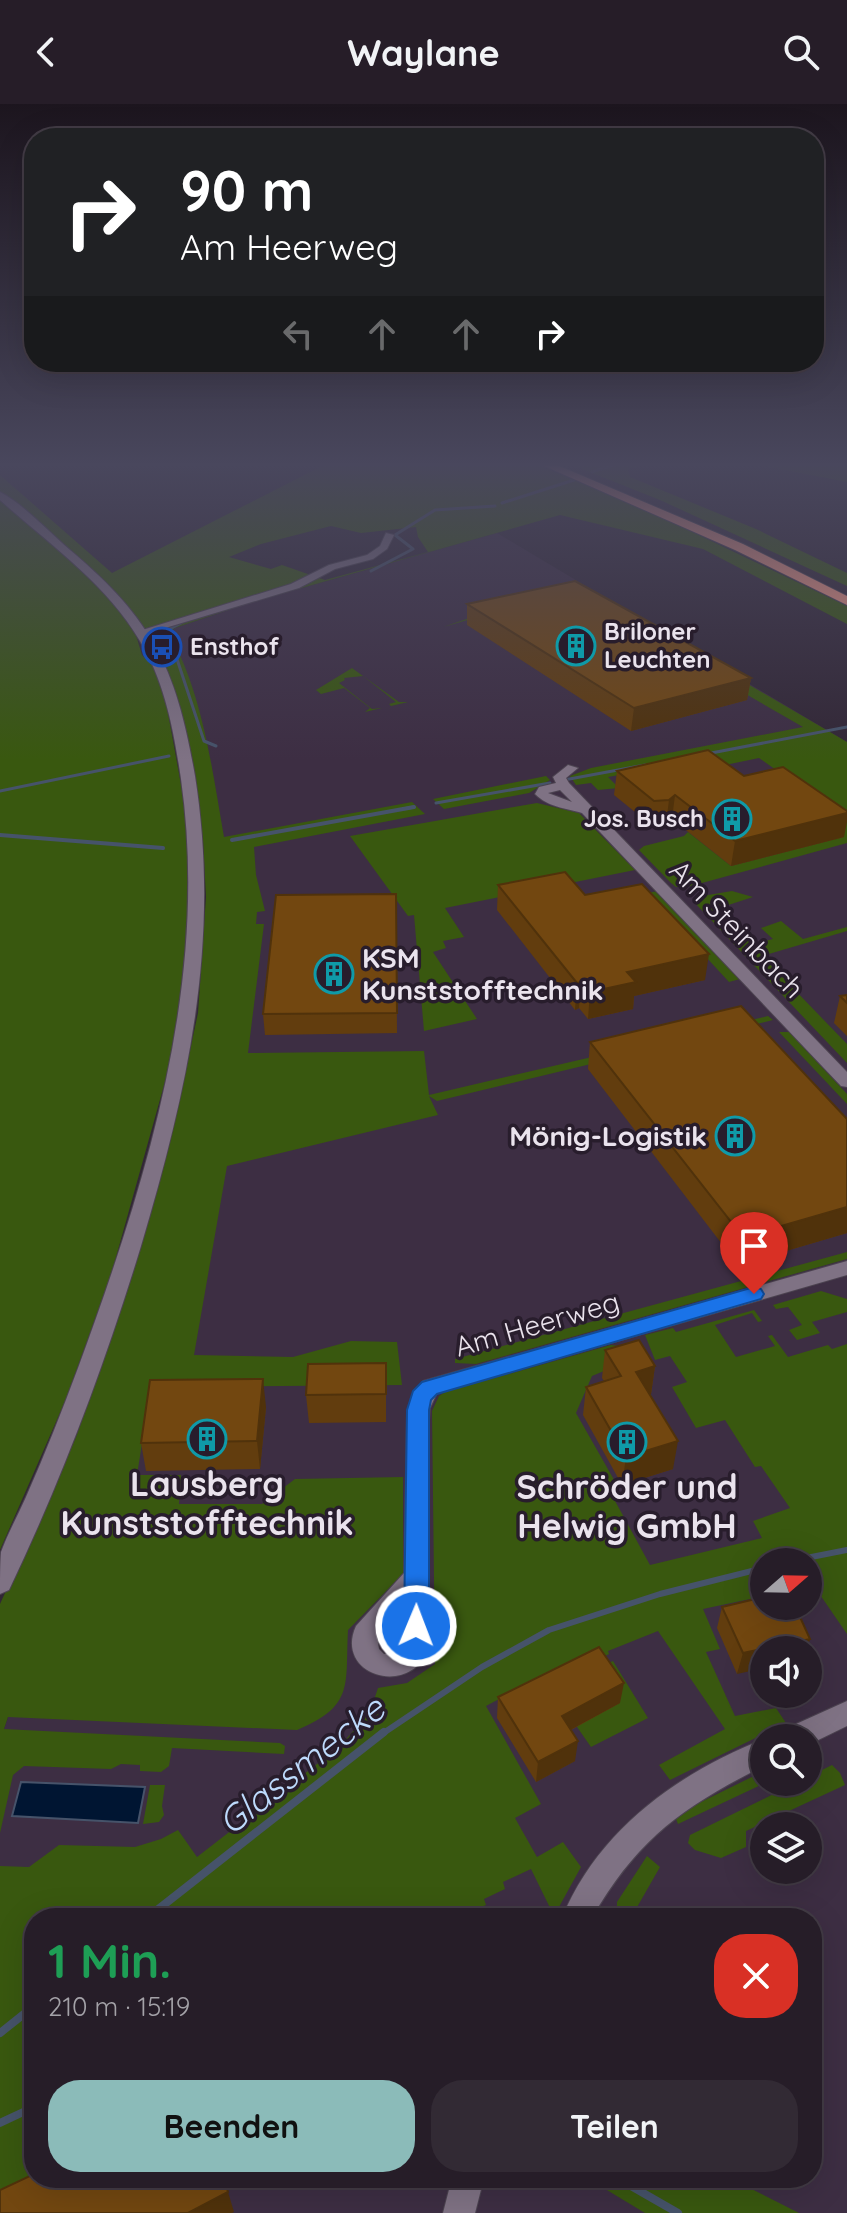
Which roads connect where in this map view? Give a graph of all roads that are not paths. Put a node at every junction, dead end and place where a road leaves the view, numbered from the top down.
1 (77, 563) edge
2 (346, 563) edge
3 (772, 563) edge
4 (786, 563) edge
5 (847, 592) edge
6 (847, 601) edge
7 (141, 632) junction
8 (572, 768) dead end
9 (563, 785) junction
10 (590, 811) junction
11 (847, 1082) edge
12 (847, 1268) edge
13 (417, 1576) dead end
14 (0, 1582) edge
15 (847, 1713) edge
16 (822, 1725) edge
17 (750, 1759) edge
18 (582, 1908) edge
19 (465, 2188) edge
20 (459, 2213) edge

1 - 7 main road
2 - 7 street
3 - 6 highway
4 - 5 highway
7 - 14 main road
8 - 9 street
9 - 10 street, Am Steinbach
9 - 10 street
10 - 11 street, Am Steinbach
12 - 13 street, Am Heerweg
15 - 16 street
17 - 18 street
19 - 20 street

